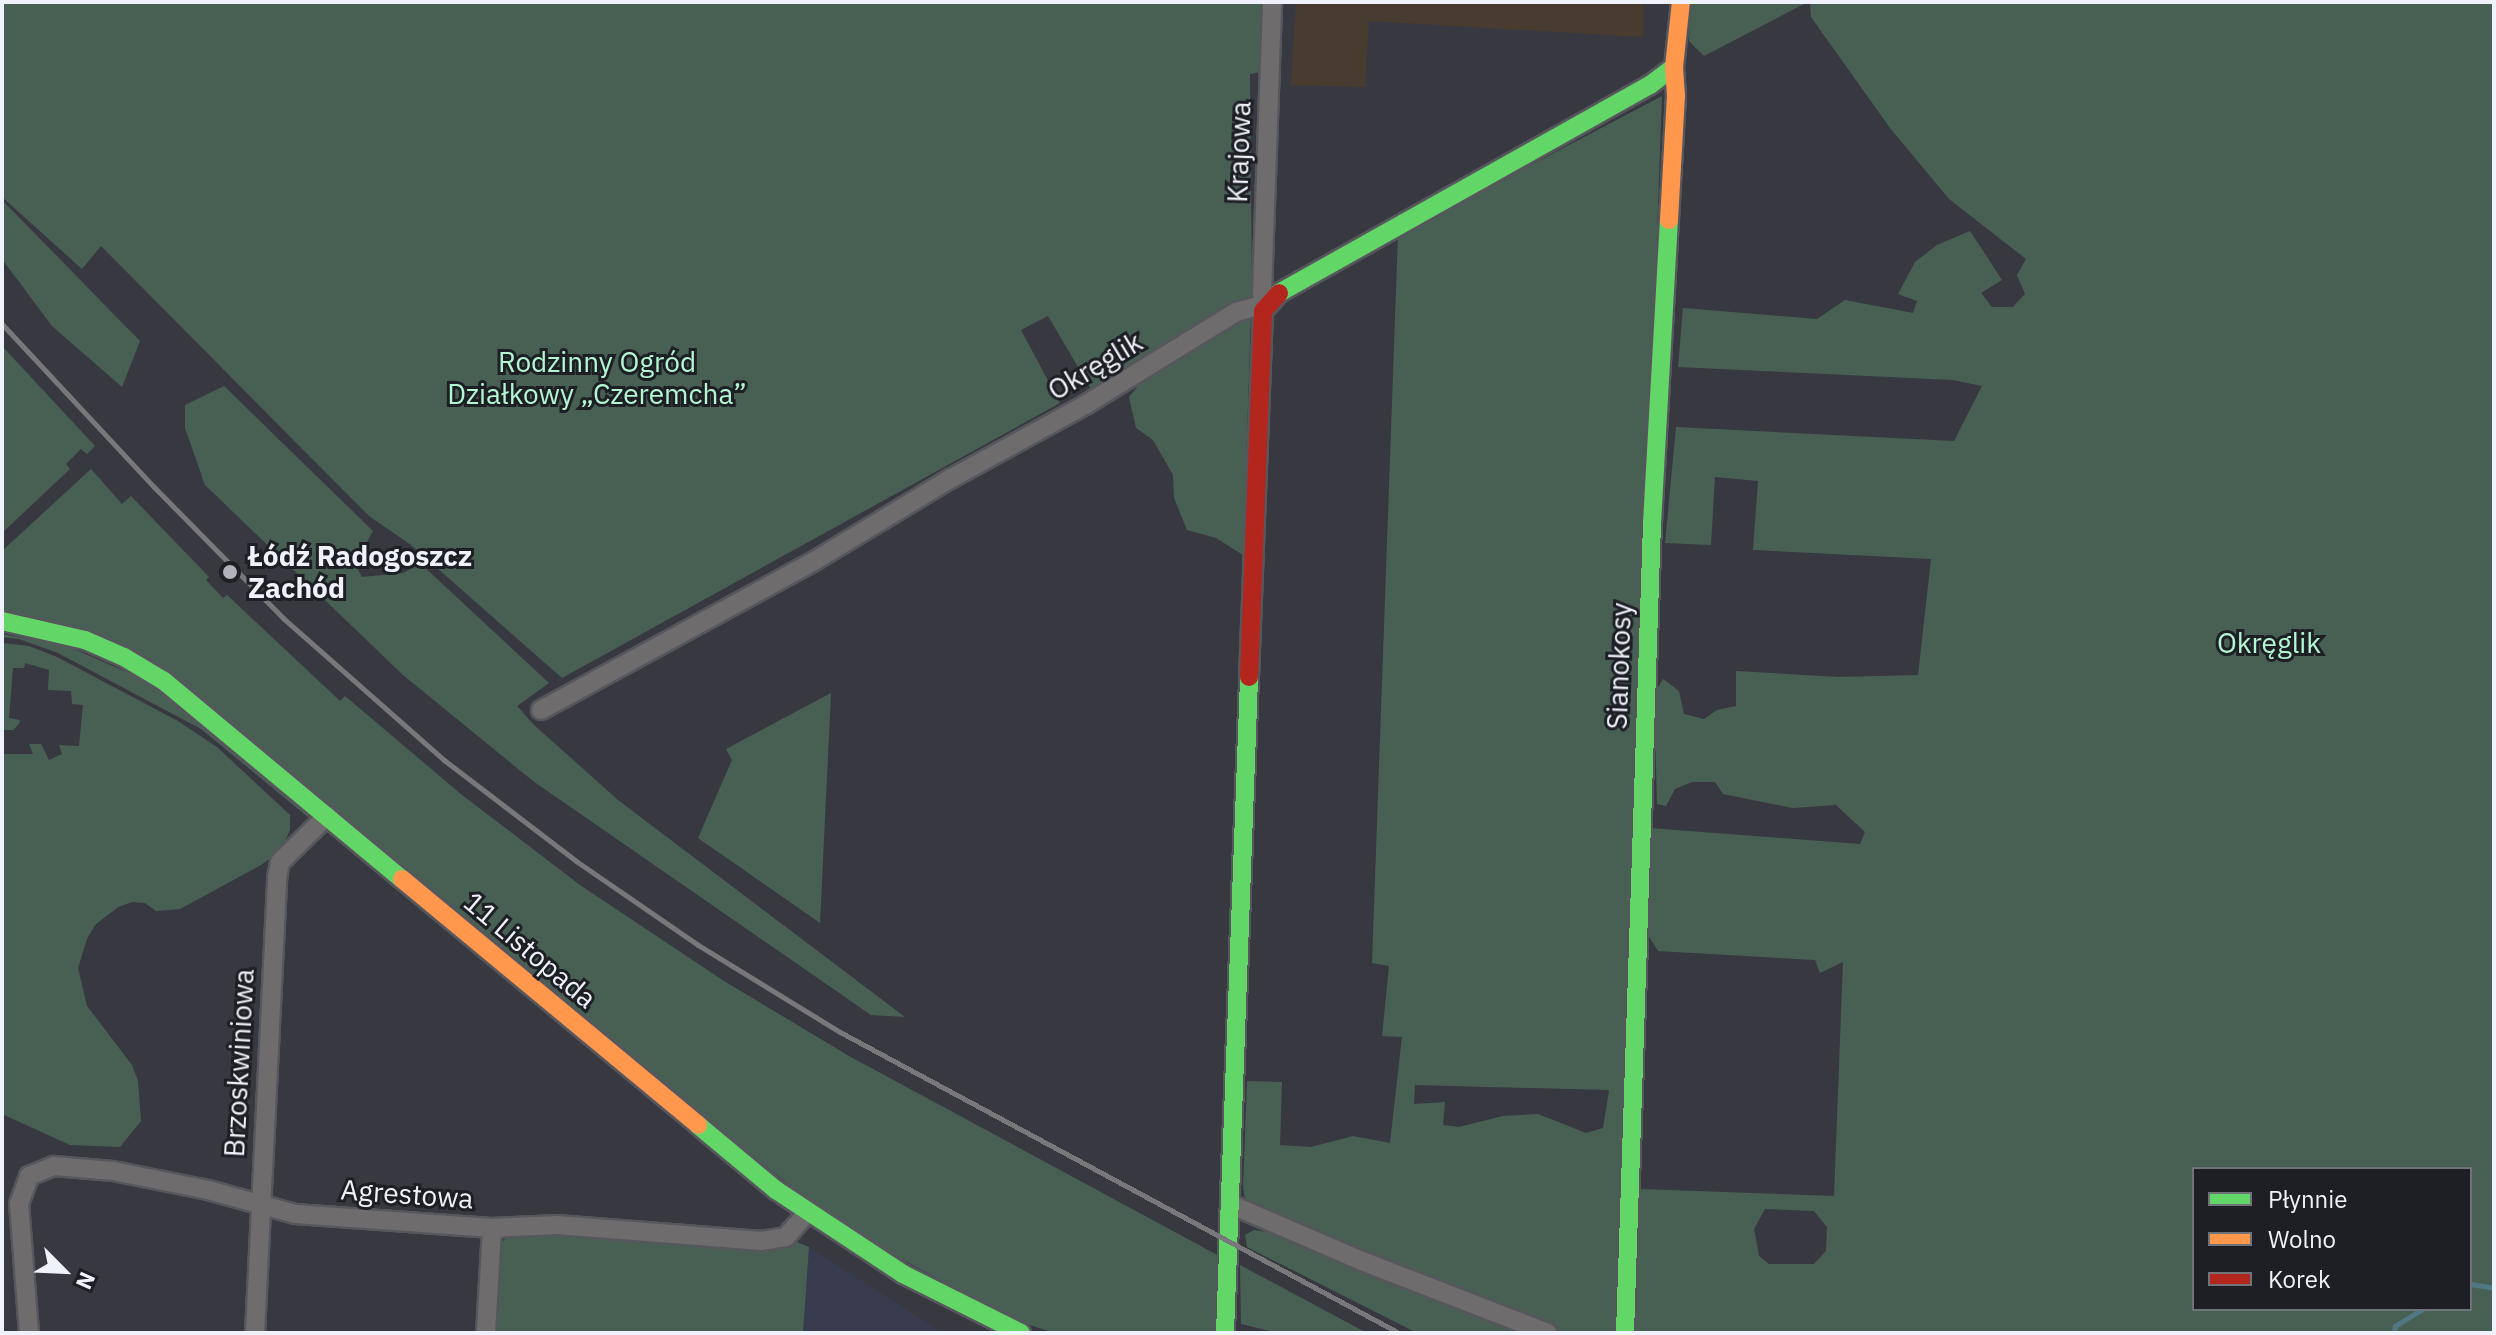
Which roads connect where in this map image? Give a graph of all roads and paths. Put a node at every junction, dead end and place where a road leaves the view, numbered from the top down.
1 (1272, 2) edge
2 (1681, 2) edge
3 (1674, 67) junction
4 (1265, 304) junction
5 (2, 621) edge
6 (541, 710) dead end
7 (327, 816) junction
8 (1230, 1204) junction
9 (10, 1205) edge
10 (260, 1205) junction
11 (807, 1213) junction
12 (492, 1228) junction
13 (29, 1333) edge
14 (255, 1333) edge
15 (486, 1333) edge
16 (1021, 1333) edge
17 (1225, 1333) edge
18 (1548, 1333) edge
19 (1625, 1333) edge

1 - 4 street, Krajowa
2 - 3 street, Sianokosy
3 - 4 street, Okręglik
3 - 19 street, Sianokosy
4 - 6 street, Okręglik
4 - 8 street
5 - 7 street, 11 Listopada
7 - 10 street, Brzoskwiniowa
7 - 11 street, 11 Listopada
8 - 17 street
8 - 18 street
9 - 10 street, Agrestowa
9 - 13 street
10 - 12 street, Agrestowa
10 - 14 street, Brzoskwiniowa
11 - 12 street, Agrestowa
11 - 16 street, 11 Listopada
12 - 15 street

